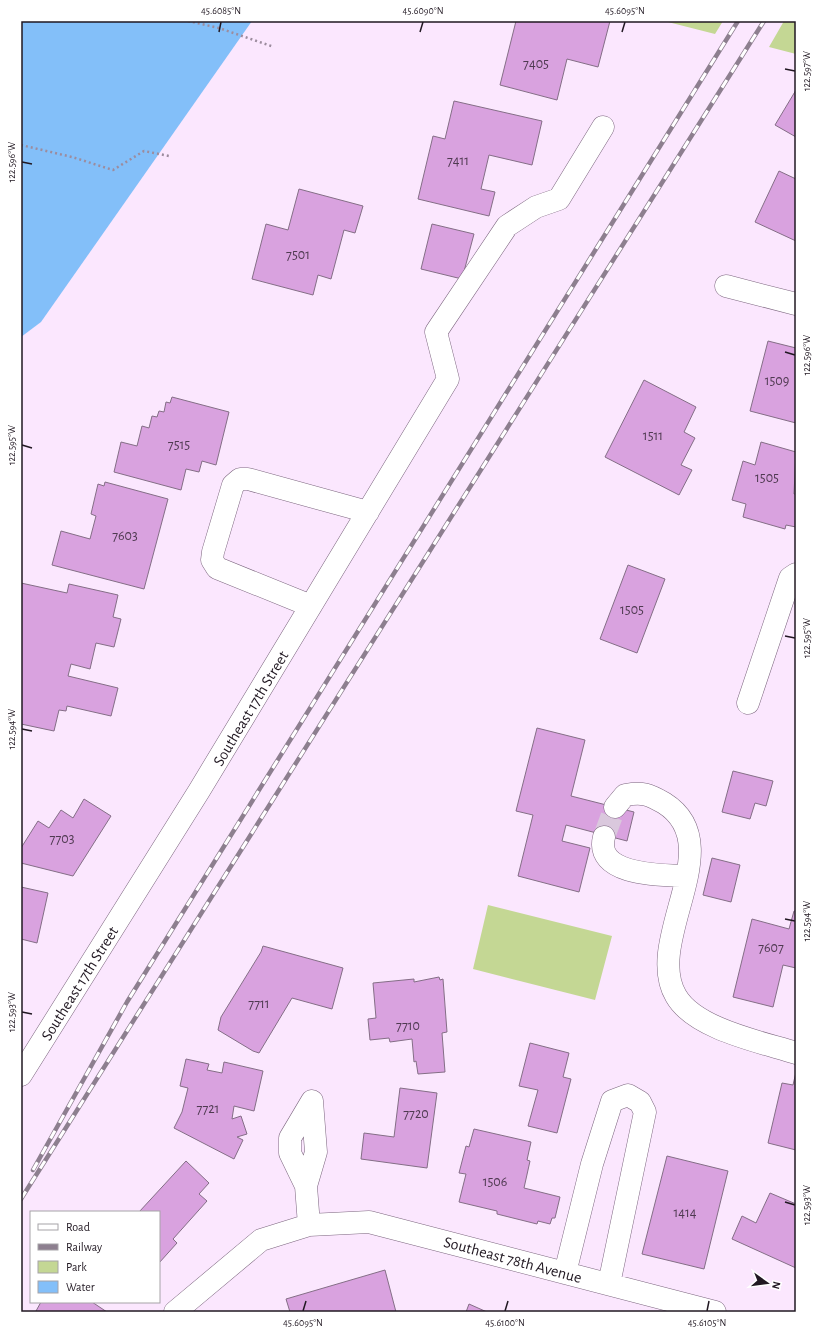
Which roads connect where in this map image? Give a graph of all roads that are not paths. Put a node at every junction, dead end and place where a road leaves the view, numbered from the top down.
1 (602, 127) dead end
2 (726, 286) dead end
3 (796, 304) edge
4 (368, 512) junction
5 (796, 574) edge
6 (311, 606) junction
7 (748, 703) dead end
8 (615, 807) tunnel mouth
9 (604, 837) tunnel mouth
10 (687, 876) junction
11 (796, 1053) edge
12 (21, 1075) edge
13 (306, 1186) dead end
14 (309, 1225) junction
15 (566, 1273) junction
16 (609, 1284) junction
17 (175, 1312) edge
18 (715, 1312) edge

1 - 4 street, Southeast 17th Street
2 - 3 street
4 - 6 street, Southeast 17th Street
4 - 6 street
5 - 7 street
6 - 12 street, Southeast 17th Street
8 - 10 street
9 - 10 street
10 - 11 street
13 - 14 street
14 - 15 street, Southeast 78th Avenue
14 - 17 street, Southeast 78th Avenue
15 - 16 street, Southeast 78th Avenue
15 - 16 street
16 - 18 street, Southeast 78th Avenue

